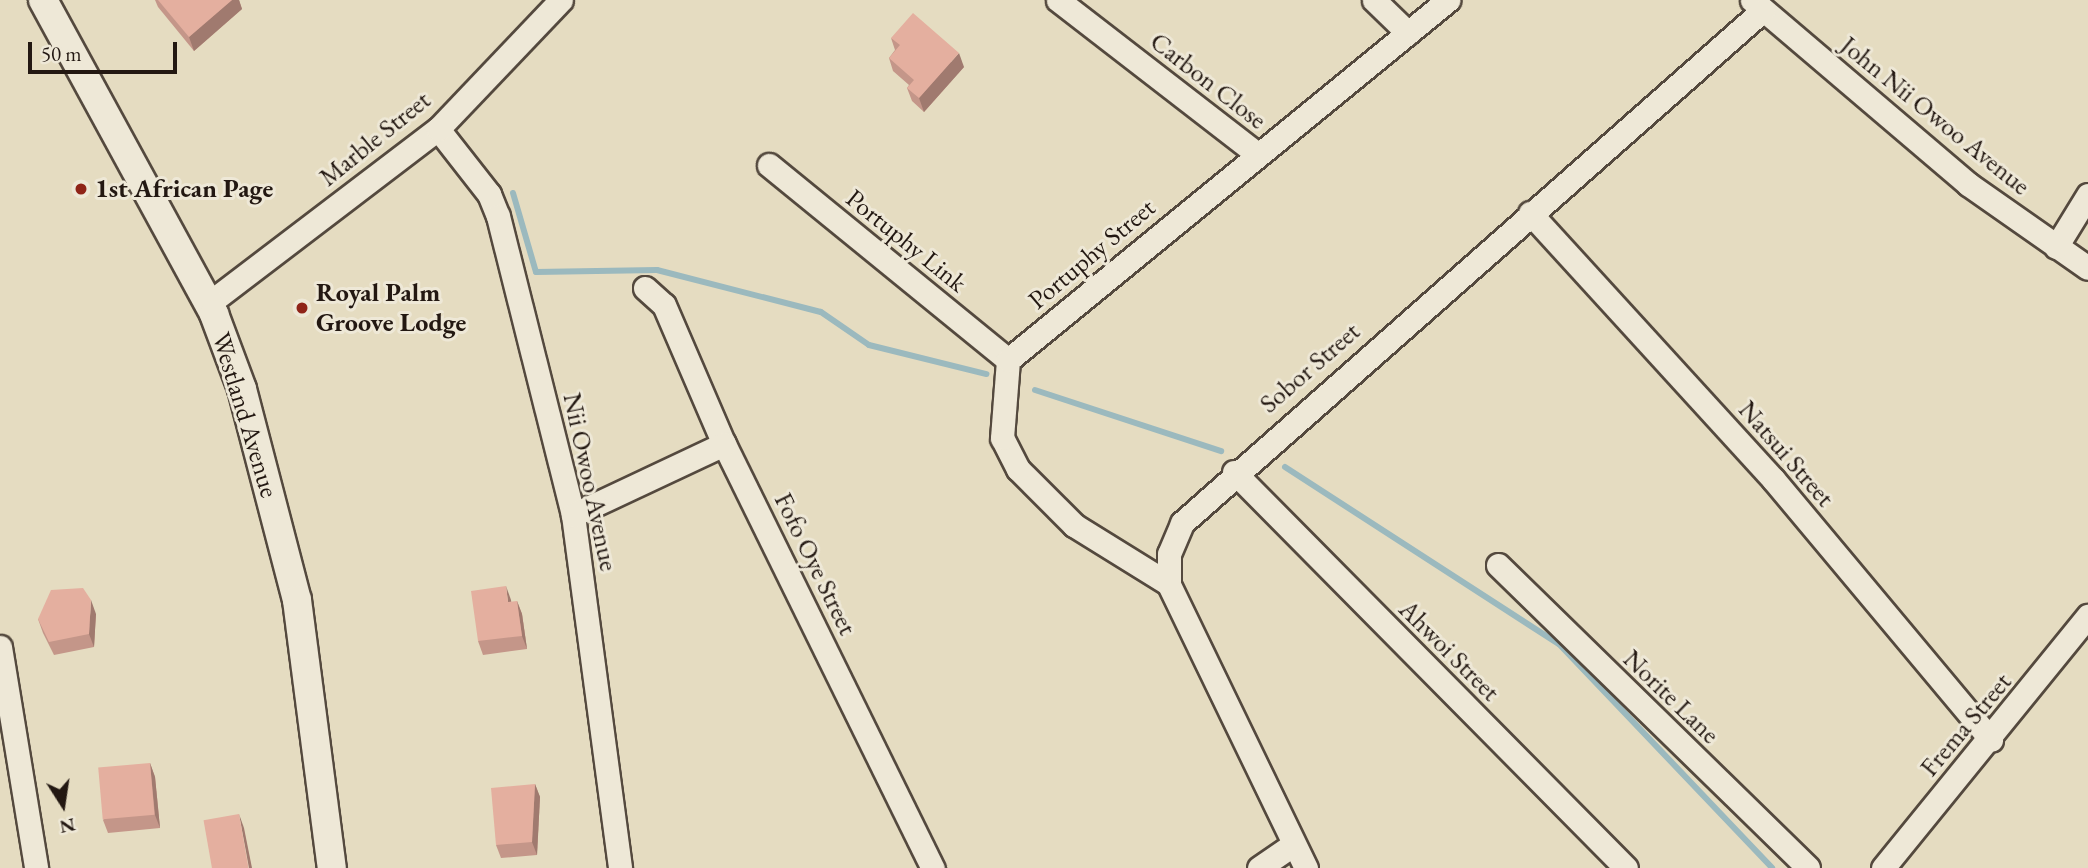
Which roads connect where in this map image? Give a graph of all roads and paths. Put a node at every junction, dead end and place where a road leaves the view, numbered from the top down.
1 (43, 0) edge
2 (561, 0) edge
3 (1058, 0) edge
4 (1374, 0) edge
5 (1448, 0) edge
6 (1757, 5) edge
7 (1408, 33) junction
8 (438, 129) junction
9 (1257, 154) junction
10 (769, 165) dead end
11 (2088, 195) edge
12 (1530, 213) junction
13 (2056, 247) junction
14 (2088, 268) edge
15 (645, 288) dead end
16 (208, 304) junction
17 (1008, 360) junction
18 (724, 444) junction
19 (1234, 472) junction
20 (573, 515) junction
21 (1498, 565) dead end
22 (1169, 584) junction
23 (2088, 616) edge
24 (0, 647) edge
25 (1991, 740) junction
26 (1294, 844) junction
27 (36, 868) edge
28 (332, 868) edge
29 (620, 868) edge
30 (933, 868) edge
31 (1259, 868) edge
32 (1306, 868) edge
33 (1626, 868) edge
34 (1808, 868) edge
35 (1883, 868) edge

1 - 16 street, Westland Avenue
2 - 8 street, Marble Street
3 - 9 street, Carbon Close
4 - 7 street
5 - 7 street, Portuphy Street
6 - 12 street, Sobor Street
6 - 13 street, John Nii Owoo Avenue
7 - 9 street, Portuphy Street
8 - 16 street, Marble Street
8 - 20 street, Nii Owoo Avenue
9 - 17 street, Portuphy Street
10 - 17 street, Portuphy Link
11 - 13 street
12 - 19 street, Sobor Street
12 - 25 street, Natsui Street
13 - 14 street, John Nii Owoo Avenue
15 - 18 street, Fofo Oye Street
16 - 28 street, Westland Avenue
17 - 22 street
18 - 20 street
18 - 30 street, Fofo Oye Street
19 - 22 street, Sobor Street
19 - 33 street, Ahwoi Street
20 - 29 street, Nii Owoo Avenue
21 - 34 street, Norite Lane
22 - 26 street, Sobor Street
23 - 25 street, Frema Street
24 - 27 street
25 - 35 street, Frema Street
26 - 31 street
26 - 32 street, Sobor Street

